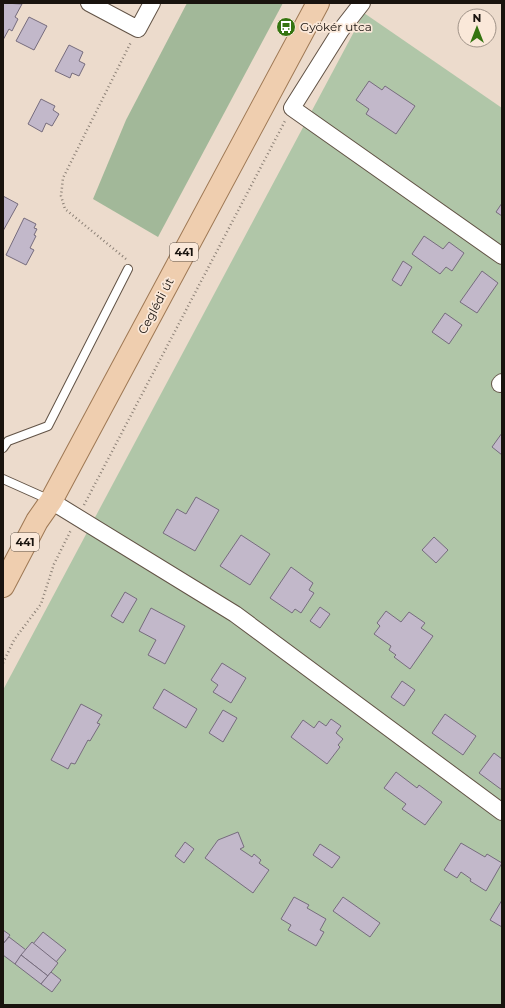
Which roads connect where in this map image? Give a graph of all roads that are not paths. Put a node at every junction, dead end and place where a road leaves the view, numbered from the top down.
1 (89, 3) edge
2 (152, 3) edge
3 (318, 3) edge
4 (362, 3) edge
5 (502, 256) edge
6 (128, 269) road end
7 (3, 448) edge
8 (3, 479) edge
9 (51, 501) junction
10 (3, 586) edge
11 (502, 812) edge

1 - 2 street
3 - 9 main road, Ceglédi út / 441
4 - 5 street
6 - 7 lane
8 - 9 lane
9 - 10 main road, Ceglédi út / 441
9 - 11 street

